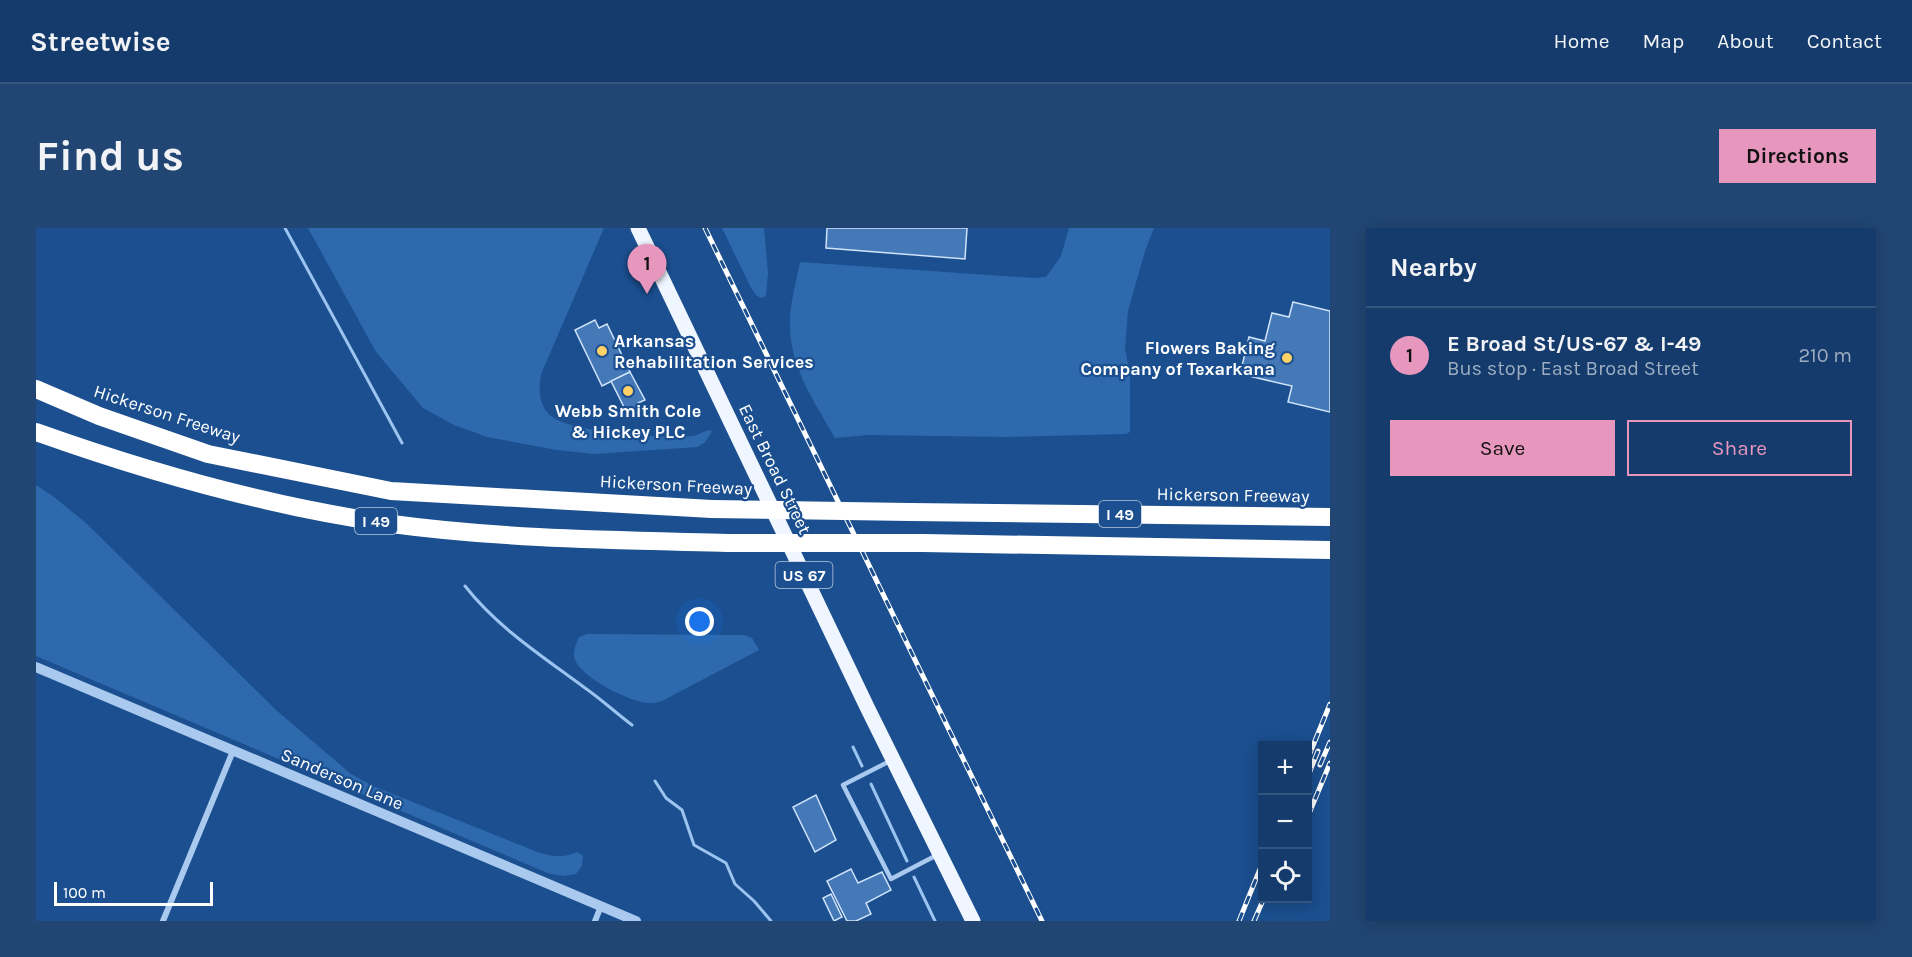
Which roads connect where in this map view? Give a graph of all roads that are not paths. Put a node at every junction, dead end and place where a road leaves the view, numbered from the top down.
1 (638, 228) edge
2 (36, 389) edge
3 (36, 432) edge
4 (1330, 517) edge
5 (1099, 547) junction
6 (1330, 550) edge
7 (1330, 562) edge
8 (36, 667) edge
9 (233, 750) junction
10 (893, 759) junction
11 (939, 854) junction
12 (601, 906) junction
13 (163, 921) edge
14 (595, 921) edge
15 (636, 921) edge
16 (973, 921) edge

1 - 10 main road, East Broad Street / US 67
2 - 4 highway, Hickerson Freeway / I 49, bridge
3 - 5 highway, I 49, bridge
5 - 6 highway, I 49
5 - 7 highway
8 - 9 street, Sanderson Lane
9 - 12 street, Sanderson Lane
9 - 13 street
10 - 11 main road, East Broad Street / US 67
10 - 11 lane
11 - 16 main road, East Broad Street / US 67
12 - 14 street
12 - 15 street, Sanderson Lane

